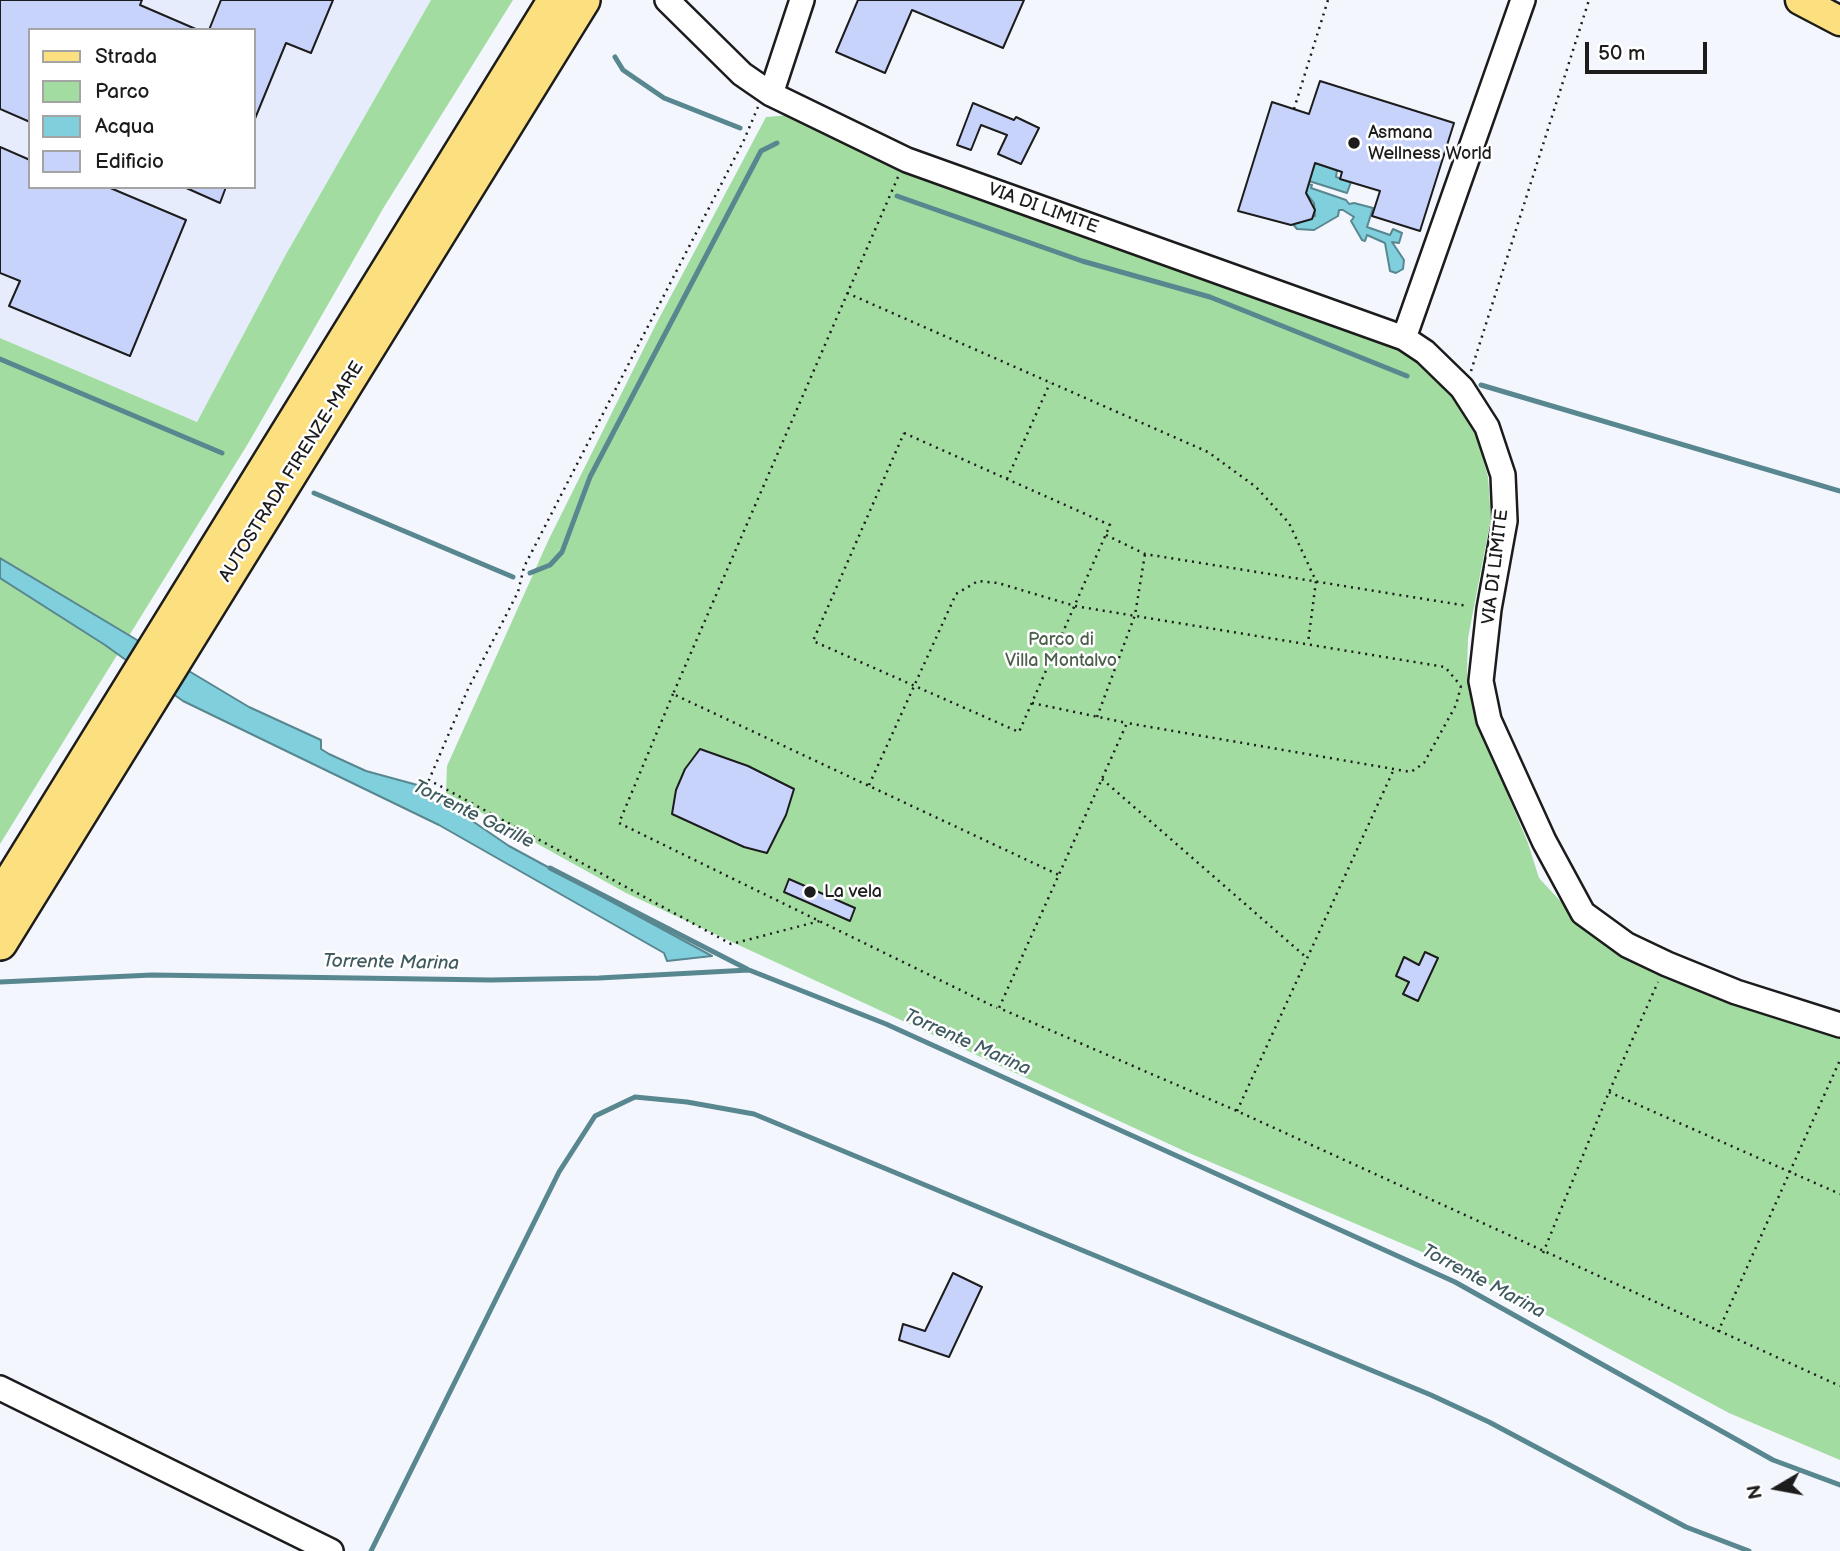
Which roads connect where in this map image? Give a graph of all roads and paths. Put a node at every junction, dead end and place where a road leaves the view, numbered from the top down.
1 (555, 0) edge
2 (583, 0) edge
3 (667, 0) edge
4 (802, 0) edge
5 (1328, 0) edge
6 (1523, 0) edge
7 (1589, 0) edge
8 (1800, 0) edge
9 (1835, 0) edge
10 (1840, 3) edge
11 (1840, 21) edge
12 (771, 94) junction
13 (1294, 109) dead end
14 (752, 125) dead end
15 (895, 181) dead end
16 (847, 293) junction
17 (1404, 338) junction
18 (1468, 382) dead end
19 (1051, 383) junction
20 (1007, 479) junction
21 (1106, 535) junction
22 (1145, 554) junction
23 (1316, 581) junction
24 (1074, 606) junction
25 (1489, 609) junction
26 (1135, 615) junction
27 (1308, 643) junction
28 (1471, 684) junction
29 (916, 686) junction
30 (673, 694) junction
31 (1032, 703) junction
32 (1097, 717) junction
33 (1127, 723) junction
34 (1394, 769) junction
35 (1102, 779) junction
36 (868, 786) junction
37 (1059, 876) junction
38 (0, 899) edge
39 (820, 921) junction
40 (3, 937) edge
41 (1307, 958) junction
42 (1667, 964) junction
43 (999, 1008) junction
44 (1840, 1026) edge
45 (1840, 1060) edge
46 (1609, 1092) junction
47 (1237, 1111) junction
48 (1789, 1171) junction
49 (1840, 1194) edge
50 (1543, 1253) junction
51 (1718, 1332) junction
52 (1840, 1386) edge
53 (0, 1388) edge
54 (331, 1551) edge

1 - 38 highway, AUTOSTRADA FIRENZE-MARE
2 - 40 highway, AUTOSTRADA FIRENZE-MARE
3 - 12 street, VIA DI LIMITE
4 - 12 street
5 - 13 path
6 - 17 street
7 - 18 path
8 - 11 main road
9 - 10 main road
12 - 17 street, VIA DI LIMITE
14 - 39 path
15 - 16 path
16 - 19 path
16 - 30 path
17 - 25 street, VIA DI LIMITE
19 - 20 path
19 - 23 path
20 - 21 path
20 - 29 path
21 - 22 path
21 - 24 path
22 - 23 path
22 - 26 path
23 - 25 path
23 - 27 path
24 - 26 path
24 - 29 path
24 - 31 path
25 - 28 street, VIA DI LIMITE
26 - 27 path
26 - 32 path
27 - 28 path
28 - 34 path
28 - 42 street, VIA DI LIMITE
29 - 31 path
29 - 36 path
30 - 36 path
30 - 39 path
31 - 32 path
32 - 33 path
33 - 34 path
33 - 35 path
34 - 41 path
35 - 37 path
35 - 41 path
36 - 37 path
37 - 43 path
39 - 43 path
41 - 47 path
42 - 44 street, VIA DI LIMITE
42 - 46 path
43 - 47 path
45 - 48 path
46 - 48 path
46 - 50 path
47 - 50 path
48 - 49 path
48 - 51 path
50 - 51 path
51 - 52 path
53 - 54 street

